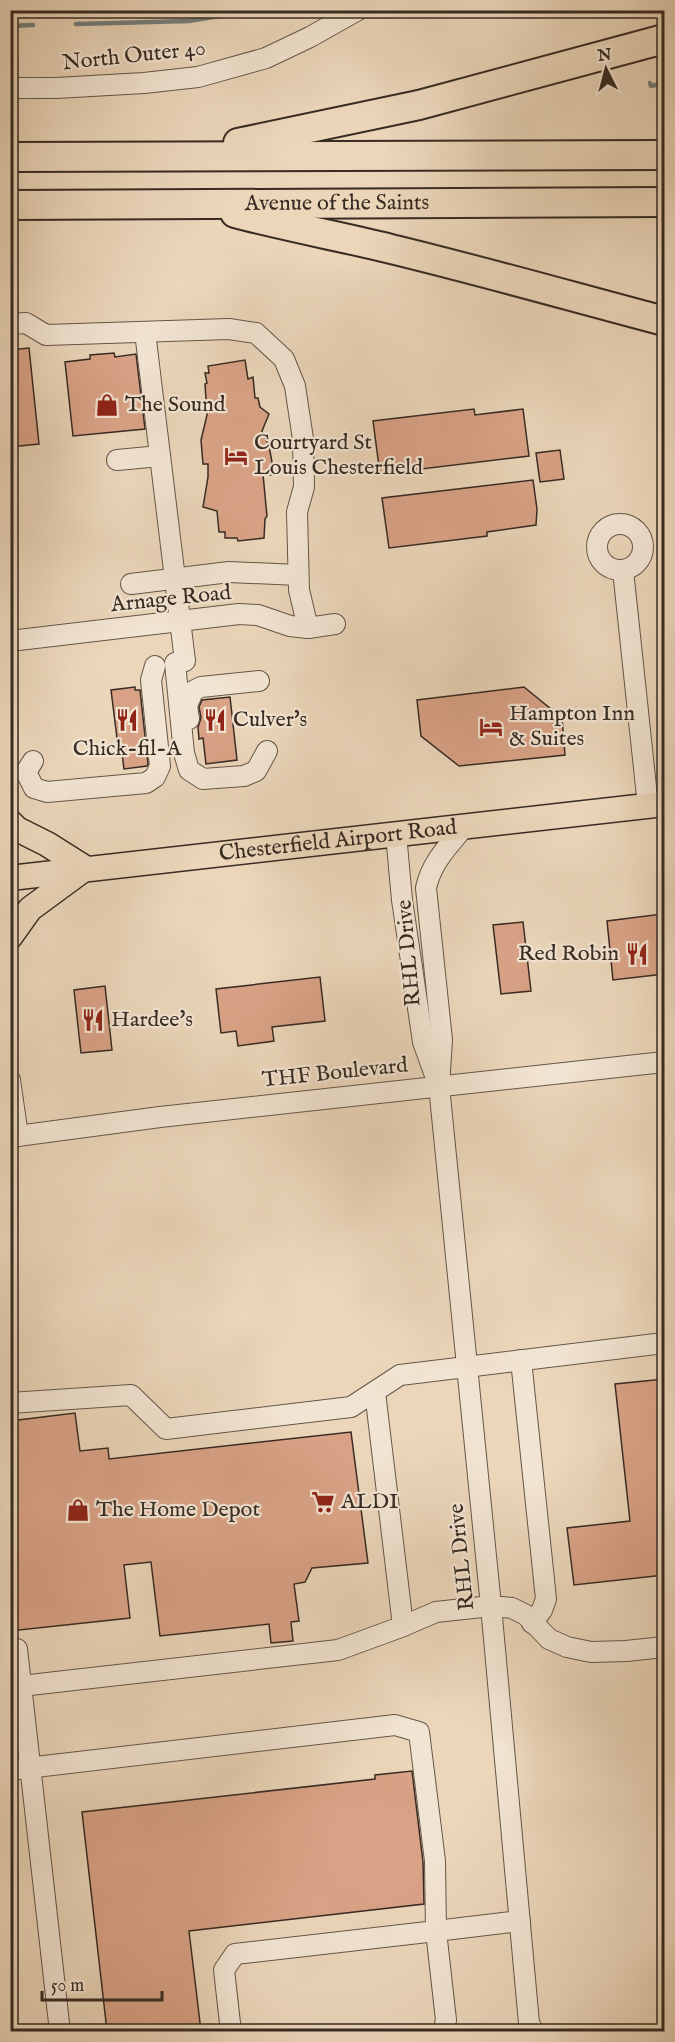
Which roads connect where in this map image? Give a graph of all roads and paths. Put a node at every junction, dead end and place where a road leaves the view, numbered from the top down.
1 (358, 10) edge
2 (664, 39) edge
3 (10, 88) edge
4 (664, 155) edge
5 (174, 156) junction
6 (10, 157) edge
7 (664, 202) edge
8 (201, 204) junction
9 (10, 205) edge
10 (664, 321) edge
11 (10, 324) edge
12 (145, 332) junction
13 (160, 456) junction
14 (117, 460) dead end
15 (623, 570) dead end
16 (298, 575) junction
17 (175, 578) junction
18 (131, 584) dead end
19 (180, 621) junction
20 (335, 624) dead end
21 (308, 628) junction
22 (10, 641) edge
23 (155, 666) dead end
24 (259, 681) dead end
25 (267, 751) dead end
26 (33, 761) dead end
27 (203, 779) junction
28 (656, 805) edge
29 (10, 822) edge
30 (464, 827) junction
31 (396, 834) junction
32 (85, 868) junction
33 (10, 878) edge
34 (10, 937) edge
35 (664, 1062) edge
36 (10, 1080) edge
37 (439, 1086) junction
38 (14, 1136) edge
39 (664, 1343) edge
40 (521, 1360) junction
41 (467, 1366) junction
42 (375, 1392) junction
43 (10, 1403) edge
44 (491, 1606) junction
45 (532, 1623) junction
46 (403, 1626) junction
47 (664, 1647) edge
48 (10, 1650) edge
49 (21, 1686) junction
50 (20, 1769) edge
51 (520, 1921) junction
52 (436, 1931) junction
53 (529, 2029) edge
54 (60, 2031) edge
55 (231, 2031) edge
56 (443, 2031) edge

1 - 3 street, North Outer 40
2 - 5 highway
4 - 5 highway, Avenue of the Saints
5 - 6 highway, Avenue of the Saints
7 - 8 highway, Avenue of the Saints
8 - 9 highway, Avenue of the Saints
8 - 10 highway
11 - 12 street
12 - 13 street
12 - 16 street
13 - 14 street
13 - 17 street
15 - 28 street
16 - 17 street
16 - 21 street
17 - 18 street
17 - 19 street
19 - 21 street, Arnage Road
19 - 22 street, Arnage Road
19 - 27 street
20 - 21 street, Arnage Road
23 - 26 street
24 - 27 street
25 - 27 street
28 - 30 main road, Chesterfield Airport Road
29 - 32 main road
30 - 31 main road, Chesterfield Airport Road
30 - 37 street, RHL Drive
31 - 32 main road, Chesterfield Airport Road
31 - 37 street, RHL Drive
32 - 33 main road, Chesterfield Airport Road
32 - 34 main road
35 - 37 street, THF Boulevard
36 - 38 street
37 - 38 street, THF Boulevard
37 - 41 street, RHL Drive
39 - 40 street
40 - 41 street
40 - 45 street
41 - 42 street
41 - 44 street, RHL Drive
42 - 43 street
42 - 46 street
44 - 45 street
44 - 46 street
44 - 51 street, RHL Drive
45 - 47 street
46 - 49 street
48 - 49 street
49 - 50 street
50 - 52 street
50 - 54 street
51 - 52 street
51 - 53 street, RHL Drive
52 - 55 street
52 - 56 street

